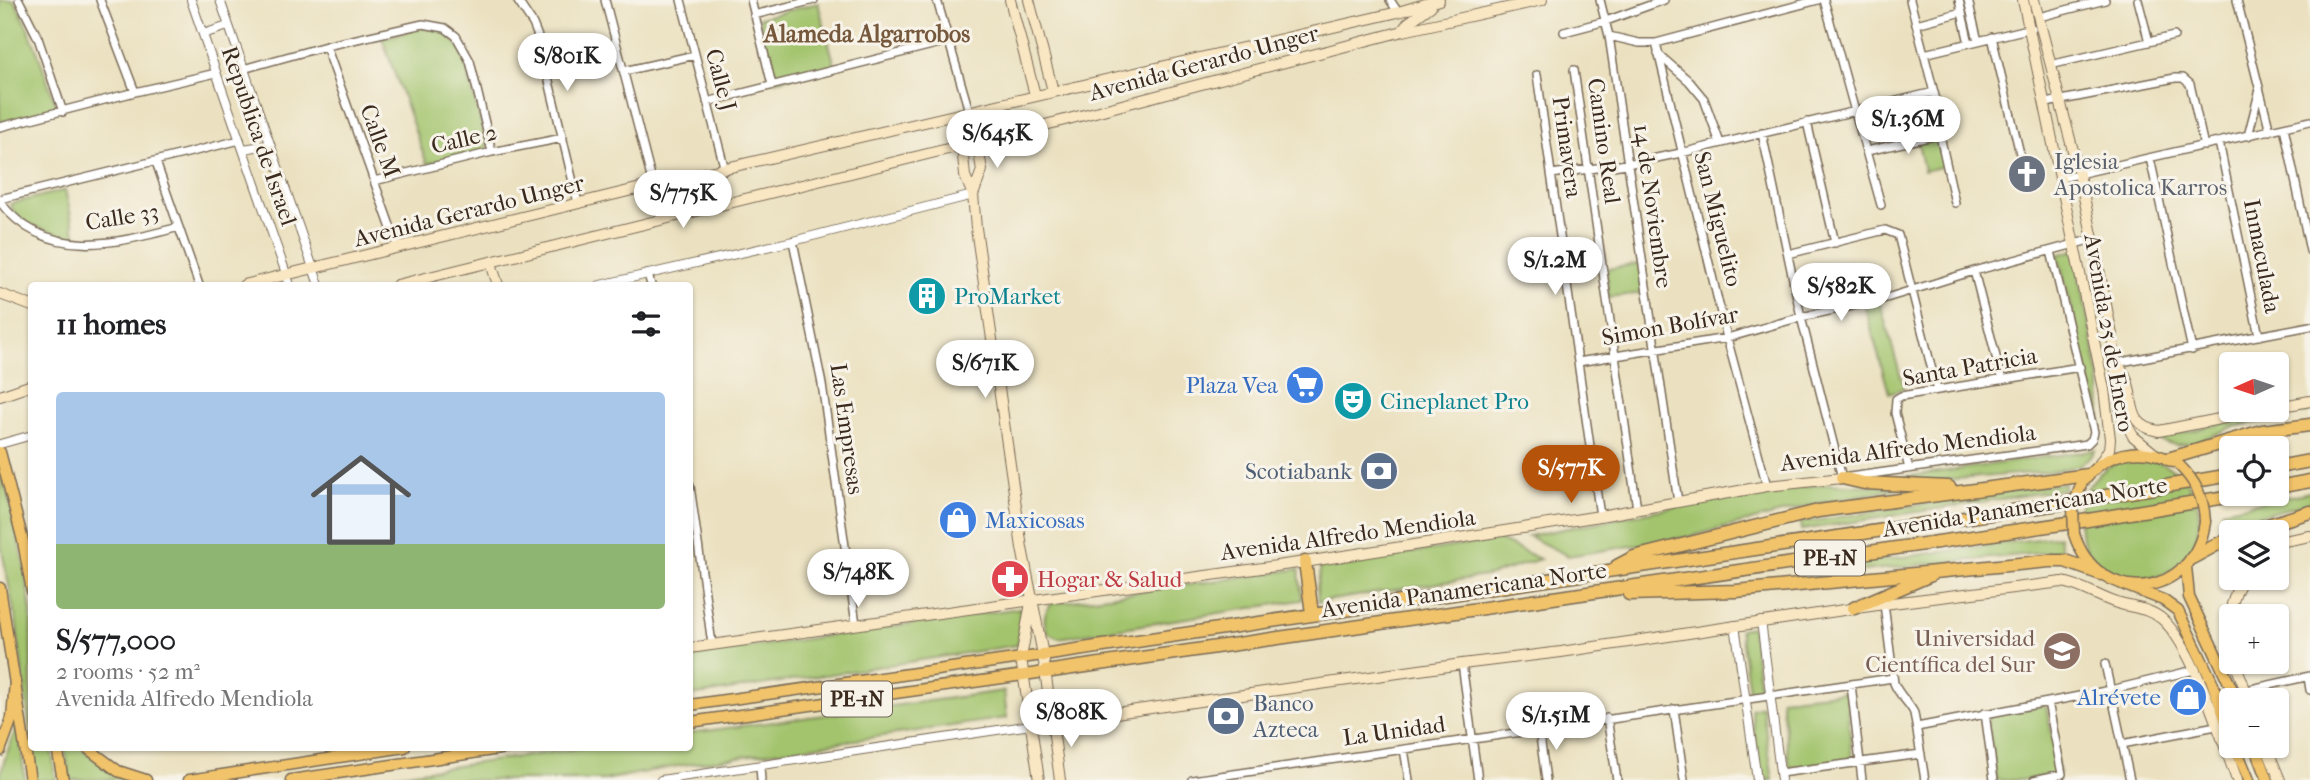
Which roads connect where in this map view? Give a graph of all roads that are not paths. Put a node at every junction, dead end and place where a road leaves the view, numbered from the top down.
1 (19, 0) edge
2 (100, 0) edge
3 (191, 0) edge
4 (220, 0) edge
5 (517, 0) edge
6 (605, 0) edge
7 (681, 0) edge
8 (751, 0) edge
9 (814, 0) edge
10 (937, 0) edge
11 (1010, 0) edge
12 (1029, 0) edge
13 (1390, 0) edge
14 (1439, 0) edge
15 (1542, 0) edge
16 (1600, 0) edge
17 (1664, 0) edge
18 (1818, 0) edge
19 (1824, 0) edge
20 (1921, 0) edge
21 (1959, 0) edge
22 (1968, 0) edge
23 (2023, 0) edge
24 (2034, 0) edge
25 (2105, 0) edge
26 (2138, 0) edge
27 (2237, 0) edge
28 (1910, 1) edge
29 (1398, 12) junction
30 (1962, 12) junction
31 (754, 15) junction
32 (1606, 21) junction
33 (2040, 21) junction
34 (1916, 24) junction
35 (228, 26) junction
36 (2029, 29) junction
37 (1037, 30) junction
38 (1403, 31) junction
39 (1564, 32) dead end
40 (203, 34) junction
41 (1019, 34) junction
42 (1609, 36) junction
43 (2174, 36) dead end
44 (1992, 37) junction
45 (948, 41) junction
46 (1973, 42) junction
47 (2149, 42) junction
48 (1656, 43) junction
49 (326, 46) junction
50 (1658, 54) junction
51 (1924, 54) junction
52 (695, 55) junction
53 (2050, 65) junction
54 (243, 69) junction
55 (1574, 69) dead end
56 (624, 71) junction
57 (216, 74) junction
58 (1537, 75) dead end
59 (772, 86) junction
60 (1053, 91) junction
61 (2260, 91) junction
62 (135, 92) junction
63 (1934, 92) junction
64 (1035, 95) junction
65 (2059, 100) junction
66 (707, 102) junction
67 (2046, 103) junction
68 (969, 111) junction
69 (1855, 111) junction
70 (63, 112) junction
71 (2310, 121) edge
72 (1808, 122) junction
73 (0, 127) edge
74 (2284, 127) junction
75 (2270, 131) junction
76 (1762, 133) junction
77 (1942, 134) junction
78 (2248, 136) junction
79 (563, 138) junction
80 (977, 142) junction
81 (2220, 142) junction
82 (242, 144) junction
83 (1720, 144) junction
84 (269, 145) junction
85 (2204, 146) junction
86 (962, 149) junction
87 (1867, 151) junction
88 (492, 152) junction
89 (1681, 153) junction
90 (2150, 158) junction
91 (156, 162) junction
92 (2022, 162) dead end
93 (1627, 164) junction
94 (1589, 168) junction
95 (725, 170) junction
96 (1551, 174) junction
97 (2079, 174) junction
98 (2060, 178) junction
99 (374, 180) junction
100 (653, 185) junction
101 (973, 195) junction
102 (0, 201) edge
103 (578, 203) junction
104 (1955, 203) dead end
105 (1881, 205) dead end
106 (179, 227) junction
107 (2093, 239) junction
108 (793, 241) junction
109 (1835, 243) junction
110 (2075, 244) junction
111 (398, 248) junction
112 (2051, 251) junction
113 (2310, 251) edge
114 (1788, 254) junction
115 (491, 263) junction
116 (313, 269) junction
117 (1974, 271) junction
118 (648, 274) junction
119 (289, 280) edge
120 (198, 282) edge
121 (271, 282) edge
122 (318, 282) edge
123 (410, 282) edge
124 (497, 282) edge
125 (613, 282) edge
126 (650, 282) edge
127 (1913, 290) junction
128 (0, 294) edge
129 (28, 304) edge
130 (1801, 317) junction
131 (2310, 326) edge
132 (2259, 336) junction
133 (1727, 338) junction
134 (2192, 350) junction
135 (1655, 351) junction
136 (1615, 357) junction
137 (1578, 362) junction
138 (2116, 363) junction
139 (2080, 367) junction
140 (2002, 380) junction
141 (28, 386) edge
142 (1937, 390) junction
143 (0, 396) edge
144 (2310, 401) edge
145 (2289, 405) edge
146 (2219, 419) edge
147 (2310, 425) edge
148 (28, 436) edge
149 (0, 444) edge
150 (0, 452) edge
151 (2155, 454) junction
152 (2310, 461) edge
153 (2174, 462) junction
154 (2099, 465) junction
155 (2289, 465) edge
156 (1909, 469) junction
157 (2219, 477) edge
158 (1842, 478) junction
159 (2085, 480) junction
160 (2310, 481) edge
161 (2289, 485) edge
162 (1767, 486) junction
163 (1973, 489) junction
164 (2219, 498) edge
165 (1678, 502) junction
166 (693, 508) edge
167 (1637, 509) junction
168 (2310, 512) edge
169 (1600, 516) junction
170 (2284, 520) edge
171 (2310, 537) edge
172 (2289, 540) edge
173 (2219, 544) edge
174 (1305, 562) junction
175 (2189, 562) junction
176 (28, 569) edge
177 (1608, 570) junction
178 (1942, 570) junction
179 (2101, 574) junction
180 (2122, 584) junction
181 (0, 588) edge
182 (1601, 592) junction
183 (1031, 601) junction
184 (1884, 604) junction
185 (1854, 608) junction
186 (1312, 613) junction
187 (1760, 621) junction
188 (856, 624) junction
189 (1735, 625) junction
190 (712, 644) junction
191 (693, 647) edge
192 (1042, 654) junction
193 (1021, 658) junction
194 (1462, 664) junction
195 (2105, 664) dead end
196 (1045, 672) junction
197 (2209, 674) junction
198 (1024, 675) junction
199 (2196, 675) junction
200 (2309, 677) edge
201 (1893, 678) junction
202 (15, 681) junction
203 (1851, 684) junction
204 (2237, 688) edge
205 (2270, 688) edge
206 (2111, 690) junction
207 (2310, 690) edge
208 (1770, 695) junction
209 (1746, 698) junction
210 (2048, 702) junction
211 (2219, 702) edge
212 (693, 705) edge
213 (1674, 709) junction
214 (1985, 713) junction
215 (1608, 718) junction
216 (693, 722) edge
217 (1052, 722) junction
218 (1031, 725) junction
219 (2216, 726) junction
220 (1917, 727) junction
221 (1539, 729) junction
222 (1472, 738) junction
223 (2122, 744) junction
224 (1404, 749) junction
225 (0, 751) edge
226 (58, 751) edge
227 (91, 751) edge
228 (350, 751) edge
229 (490, 751) edge
230 (1921, 754) junction
231 (2240, 758) edge
232 (2260, 758) edge
233 (2271, 758) edge
234 (1860, 763) junction
235 (760, 766) junction
236 (353, 775) edge
237 (1780, 776) edge
238 (694, 778) edge
239 (30, 780) edge
240 (63, 780) edge
241 (146, 780) edge
242 (189, 780) edge
243 (291, 780) edge
244 (661, 780) edge
245 (761, 780) edge
246 (1039, 780) edge
247 (1060, 780) edge
248 (1192, 780) edge
249 (1409, 780) edge
250 (1478, 780) edge
251 (1546, 780) edge
252 (1617, 780) edge
253 (1684, 780) edge
254 (1757, 780) edge
255 (1862, 780) edge
256 (1925, 780) edge
257 (1994, 780) edge
258 (2034, 780) edge
259 (2130, 780) edge
260 (2237, 780) edge
261 (2249, 780) edge
262 (2268, 780) edge
263 (2280, 780) edge

1 - 70 street
2 - 62 street
3 - 40 street, Republica de Israel
4 - 35 street, Republica de Israel
5 - 79 street
6 - 56 street
7 - 52 street, Calle J
8 - 31 street
9 - 31 street
10 - 45 street
11 - 41 main road
12 - 37 main road
13 - 29 street
14 - 29 main road, Avenida Gerardo Unger
14 - 38 main road, Avenida Gerardo Unger
15 - 38 main road
16 - 32 street, 14 de Noviembre
17 - 32 street
18 - 48 street
19 - 69 street
20 - 28 street
21 - 30 street
22 - 46 street
23 - 36 main road, Avenida 25 de Enero
24 - 33 main road, Avenida 25 de Enero
25 - 33 street
26 - 47 street
27 - 61 street
28 - 34 street
29 - 60 main road, Avenida Gerardo Unger
30 - 34 street
30 - 46 street
31 - 59 street
32 - 39 street
32 - 42 street, 14 de Noviembre
33 - 36 street
33 - 53 main road, Avenida 25 de Enero
34 - 51 street
35 - 40 street
35 - 54 street, Republica de Israel
36 - 44 street
36 - 67 main road, Avenida 25 de Enero
37 - 41 main road
37 - 60 main road
38 - 80 main road, Avenida Gerardo Unger
40 - 57 street, Republica de Israel
41 - 64 main road
42 - 48 street
42 - 93 street, 14 de Noviembre
43 - 47 street
44 - 46 street
44 - 92 street
45 - 59 street
45 - 68 street
46 - 51 street
47 - 53 street
48 - 50 street, San Miguelito
49 - 54 street
49 - 88 street
49 - 99 street, Calle M
50 - 83 street
50 - 89 street, San Miguelito
51 - 63 street
52 - 56 street
52 - 66 street, Calle J
53 - 65 main road, Avenida 25 de Enero
54 - 84 street, Republica de Israel
55 - 94 street, Camino Real
56 - 100 street
57 - 62 street
57 - 82 street, Republica de Israel
58 - 96 street, Primavera
59 - 66 street
60 - 64 main road, Avenida Gerardo Unger
61 - 75 street
61 - 78 street
62 - 70 street
63 - 69 street
63 - 77 street
64 - 68 main road, Avenida Gerardo Unger
65 - 67 street
65 - 85 street
65 - 97 main road, Avenida 25 de Enero
66 - 95 street, Calle J
67 - 98 main road, Avenida 25 de Enero
68 - 86 main road
68 - 95 main road, Avenida Gerardo Unger
69 - 72 street
69 - 87 street
70 - 73 street
71 - 74 street
72 - 76 street
72 - 109 street
74 - 75 street
74 - 113 street
75 - 78 street
76 - 83 street
76 - 114 street
77 - 87 street
77 - 104 street
78 - 81 street
79 - 88 street, Calle 2
79 - 103 street
80 - 86 main road, Avenida Gerardo Unger
80 - 101 main road
81 - 85 street
81 - 132 street, Inmaculada
82 - 84 street
82 - 91 street
82 - 119 street, Republica de Israel
83 - 89 street
84 - 116 street, Republica de Israel
85 - 90 street
86 - 101 main road
86 - 115 main road, Avenida Gerardo Unger
87 - 105 street
88 - 99 street, Calle 2
89 - 93 street
89 - 133 street, San Miguelito
90 - 97 street
90 - 134 street
91 - 102 street
91 - 106 street
93 - 94 street
93 - 135 street, 14 de Noviembre
94 - 96 street
94 - 136 street, Camino Real
95 - 100 main road, Avenida Gerardo Unger
96 - 137 street, Primavera
97 - 98 street
97 - 107 main road, Avenida 25 de Enero
98 - 110 main road, Avenida 25 de Enero
99 - 111 street, Calle M
100 - 103 main road, Avenida Gerardo Unger
101 - 108 street
101 - 183 main road
102 - 106 street, Calle 33
103 - 111 main road, Avenida Gerardo Unger
106 - 120 street
107 - 110 street, Simon Bolívar
107 - 138 main road, Avenida 25 de Enero
108 - 118 street
108 - 188 street, Las Empresas
109 - 114 street
109 - 127 street
110 - 112 street, Simon Bolívar
110 - 154 main road, Avenida 25 de Enero
111 - 116 main road, Avenida Gerardo Unger
112 - 117 street, Simon Bolívar
112 - 139 street
114 - 130 street
115 - 123 main road, Avenida Gerardo Unger
115 - 124 main road
116 - 119 main road, Avenida Gerardo Unger
116 - 122 street, Republica de Israel
117 - 127 street, Simon Bolívar
117 - 140 street
118 - 125 street
118 - 126 street
119 - 121 main road, Avenida Gerardo Unger
127 - 130 street, Simon Bolívar
127 - 142 street
128 - 129 main road
130 - 133 street, Simon Bolívar
130 - 158 street
131 - 132 street
132 - 134 street
133 - 135 street, Simon Bolívar
133 - 162 street, San Miguelito
134 - 138 street
135 - 136 street, Simon Bolívar
135 - 165 street, 14 de Noviembre
136 - 137 street, Simon Bolívar
136 - 167 street, Camino Real
137 - 169 street, Primavera
138 - 146 main road, Avenida 25 de Enero
138 - 151 main road, Avenida 25 de Enero
139 - 140 street, Santa Patricia
139 - 156 street, Avenida Alfredo Mendiola
140 - 142 street, Santa Patricia
141 - 143 main road
142 - 156 street, Santa Patricia
144 - 145 main road
147 - 153 highway
148 - 149 street
150 - 176 main road
151 - 153 main road
151 - 154 main road
152 - 155 highway
153 - 175 main road, bridge
154 - 159 main road
156 - 158 street, Avenida Alfredo Mendiola
157 - 177 highway, Avenida Panamericana Norte / PE-1N
158 - 162 main road, Avenida Alfredo Mendiola
158 - 163 highway
159 - 163 highway
159 - 179 main road, bridge
160 - 161 highway
162 - 165 main road, Avenida Alfredo Mendiola
163 - 177 highway
164 - 182 highway, Avenida Panamericana Norte / PE-1N
165 - 167 main road, Avenida Alfredo Mendiola
166 - 190 street
167 - 169 main road, Avenida Alfredo Mendiola
168 - 170 highway
169 - 174 main road, Avenida Alfredo Mendiola
171 - 172 main road
173 - 175 highway
174 - 183 main road, Avenida Alfredo Mendiola
174 - 186 highway
175 - 180 main road
175 - 204 main road
177 - 186 highway, Avenida Panamericana Norte / PE-1N
178 - 179 highway
178 - 182 highway
178 - 185 highway
179 - 180 main road
180 - 197 main road
181 - 202 main road
182 - 196 highway, Avenida Panamericana Norte / PE-1N
183 - 188 main road, Avenida Alfredo Mendiola
183 - 192 main road
183 - 193 main road
184 - 185 main road
184 - 199 main road
184 - 201 street
185 - 187 main road
186 - 192 highway, Avenida Panamericana Norte / PE-1N
187 - 189 main road
187 - 208 street
188 - 190 main road, Avenida Alfredo Mendiola
189 - 194 main road
189 - 209 street
190 - 191 main road, Avenida Alfredo Mendiola
192 - 193 main road, Avenida Panamericana Norte / PE-1N
192 - 196 main road
193 - 198 main road
193 - 212 main road, Avenida Panamericana Norte / PE-1N
194 - 217 main road
194 - 222 street
195 - 206 street
196 - 198 main road, Avenida Panamericana Norte / PE-1N
196 - 217 main road
197 - 199 main road
197 - 211 main road
198 - 216 main road, Avenida Panamericana Norte / PE-1N
198 - 218 main road
199 - 206 street
199 - 219 main road
200 - 205 street
200 - 207 street
201 - 203 street, La Unidad
201 - 220 street
202 - 225 main road
202 - 239 main road
203 - 208 street, La Unidad
203 - 234 street
206 - 210 street
206 - 223 street
208 - 209 street, La Unidad
208 - 237 street
209 - 213 street, La Unidad
209 - 254 street
210 - 214 street
210 - 258 street
213 - 215 street, La Unidad
213 - 253 street
214 - 220 street
214 - 257 street
215 - 221 street, La Unidad
215 - 252 street
217 - 218 main road
217 - 247 main road
218 - 235 street
218 - 246 main road
219 - 223 street
219 - 260 main road
220 - 230 street
221 - 222 street, La Unidad
221 - 251 street
222 - 224 street, La Unidad
222 - 250 street
223 - 259 street
224 - 248 street, La Unidad
224 - 249 street
226 - 240 main road
227 - 241 main road
228 - 242 main road
229 - 236 main road
230 - 234 street
230 - 256 street
231 - 261 main road
232 - 262 main road
233 - 263 main road
234 - 237 street
234 - 255 street
235 - 238 street
235 - 245 street
236 - 243 main road
238 - 244 street

